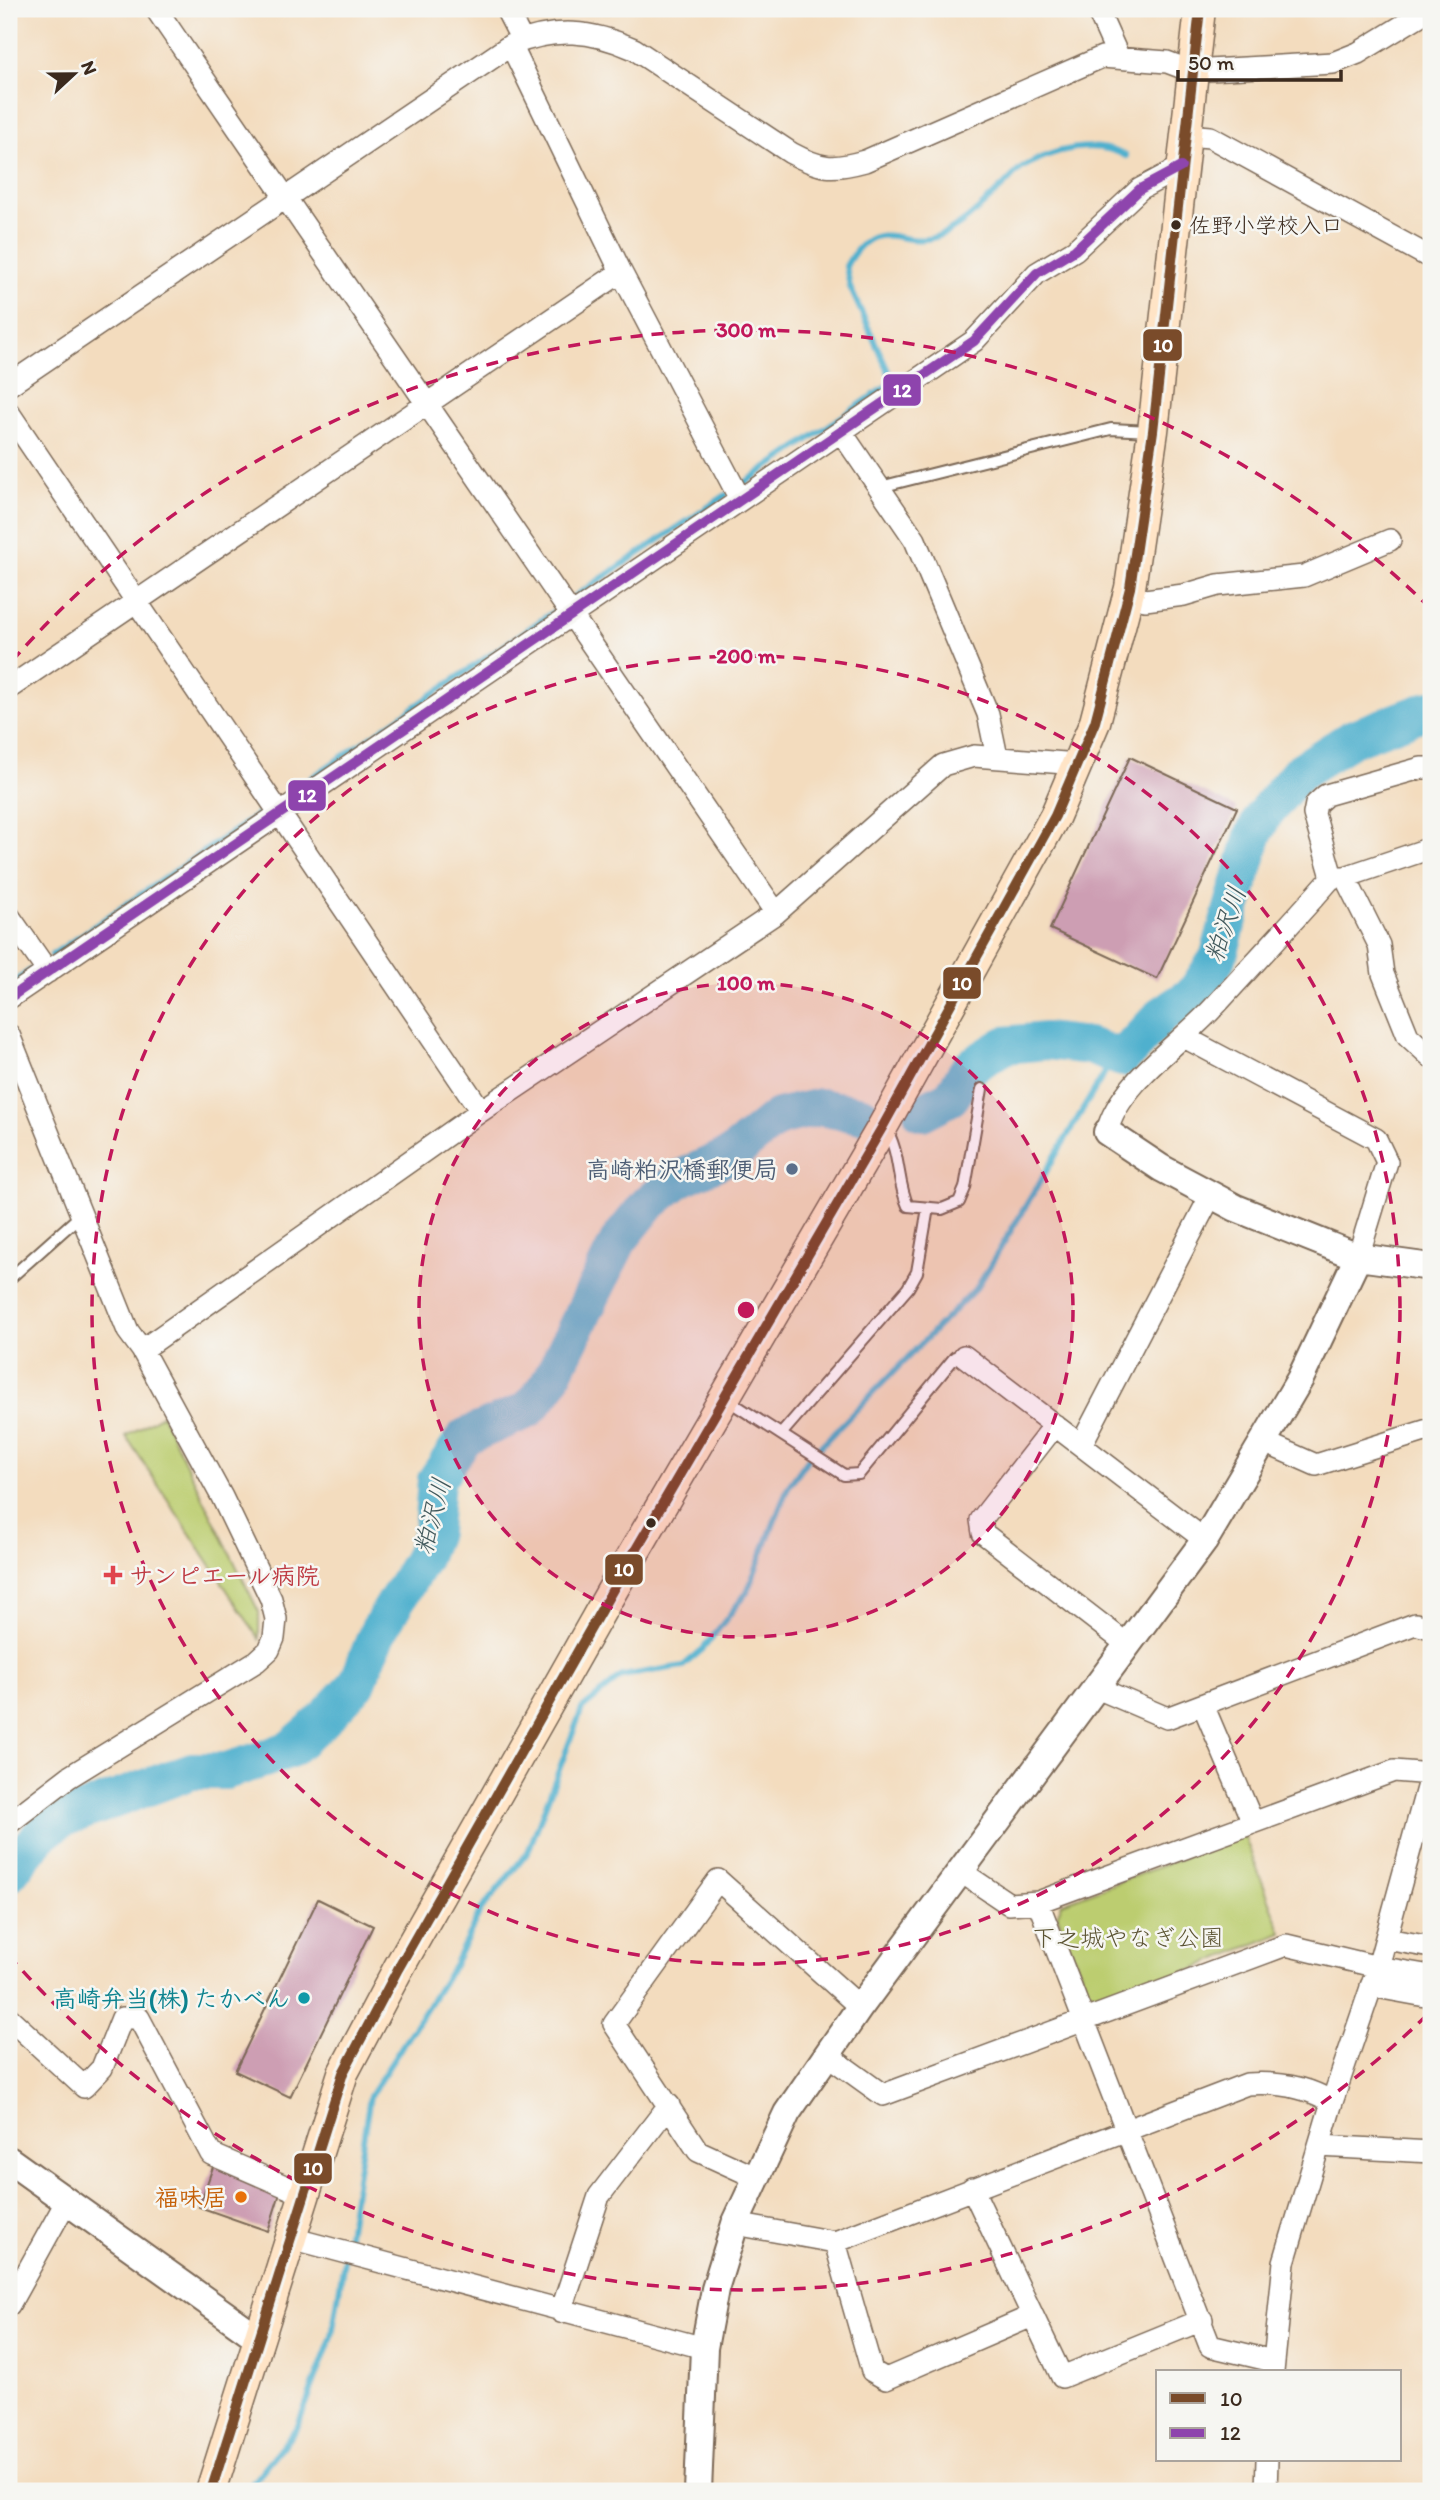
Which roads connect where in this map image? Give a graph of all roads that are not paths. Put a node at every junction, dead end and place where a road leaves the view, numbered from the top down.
1 (156, 9) edge
2 (506, 9) edge
3 (1097, 9) edge
4 (1200, 9) edge
5 (1430, 9) edge
6 (516, 43) junction
7 (1119, 58) junction
8 (1191, 71) junction
9 (1186, 135) junction
10 (1181, 167) junction
11 (283, 198) junction
12 (1431, 258) edge
13 (621, 272) junction
14 (9, 385) edge
15 (425, 403) junction
16 (9, 413) edge
17 (1153, 431) junction
18 (842, 433) junction
19 (880, 487) junction
20 (740, 499) junction
21 (1390, 540) dead end
22 (1129, 595) junction
23 (136, 601) junction
24 (570, 615) junction
25 (9, 688) edge
26 (997, 757) junction
27 (1078, 764) junction
28 (1431, 768) edge
29 (280, 812) junction
30 (1431, 848) edge
31 (1339, 877) junction
32 (776, 913) junction
33 (9, 916) edge
34 (48, 972) junction
35 (9, 998) edge
36 (9, 1035) edge
37 (1184, 1037) junction
38 (1431, 1057) edge
39 (982, 1088) dead end
40 (481, 1111) junction
41 (883, 1126) junction
42 (1107, 1132) joint
43 (1211, 1195) junction
44 (928, 1208) junction
45 (82, 1214) junction
46 (1358, 1257) junction
47 (1431, 1267) edge
48 (9, 1279) edge
49 (142, 1350) junction
50 (964, 1356) joint
51 (725, 1399) junction
52 (1055, 1426) junction
53 (1431, 1429) edge
54 (782, 1433) junction
55 (1264, 1442) junction
56 (1081, 1445) junction
57 (1205, 1540) junction
58 (1431, 1628) edge
59 (1128, 1644) junction
60 (1097, 1688) junction
61 (1203, 1705) junction
62 (1431, 1774) edge
63 (9, 1823) edge
64 (1252, 1823) junction
65 (960, 1871) junction
66 (1038, 1902) junction
67 (1386, 1940) junction
68 (1431, 1947) edge
69 (1431, 1976) edge
70 (1375, 1977) junction
71 (1431, 1997) edge
72 (860, 2007) junction
73 (9, 2018) edge
74 (1086, 2020) junction
75 (825, 2054) junction
76 (1332, 2102) junction
77 (669, 2105) junction
78 (1126, 2129) junction
79 (1319, 2146) junction
80 (1431, 2152) edge
81 (9, 2160) edge
82 (755, 2177) junction
83 (972, 2188) junction
84 (303, 2194) junction
85 (66, 2202) junction
86 (735, 2224) junction
87 (291, 2238) junction
88 (835, 2242) junction
89 (9, 2305) edge
90 (561, 2312) junction
91 (1032, 2316) junction
92 (1202, 2320) junction
93 (258, 2338) junction
94 (704, 2348) junction
95 (1273, 2366) edge
96 (1268, 2462) edge
97 (211, 2491) edge
98 (698, 2491) edge
99 (1266, 2491) edge

1 - 11 street
2 - 6 street
3 - 7 street
4 - 8 main road
5 - 8 street
6 - 7 street
6 - 11 street
6 - 13 street
7 - 8 street
8 - 9 main road
9 - 10 main road
9 - 12 street
10 - 17 main road
10 - 18 street
11 - 14 street
11 - 15 street
13 - 15 street
13 - 20 street
15 - 23 street
15 - 24 street
16 - 23 street
17 - 19 lane
17 - 22 main road
18 - 19 street
18 - 20 street
19 - 26 street
20 - 24 street
21 - 22 street
22 - 27 main road
23 - 25 street
23 - 29 street
24 - 29 street
24 - 32 street
26 - 27 street
26 - 32 street
27 - 41 main road
28 - 31 street
29 - 34 street
29 - 40 street
30 - 31 street
31 - 37 street
31 - 38 street
32 - 40 street
33 - 34 street
34 - 35 street
36 - 45 street
37 - 42 street
37 - 46 street
39 - 44 lane
40 - 49 street
41 - 44 lane
41 - 51 main road
42 - 43 street
43 - 46 street
43 - 56 street
44 - 54 lane
45 - 48 lane
45 - 49 street
46 - 47 street
46 - 55 street
49 - 63 street
50 - 52 street
50 - 54 lane
51 - 54 lane
51 - 84 main road
52 - 56 street
52 - 59 street
53 - 55 street
55 - 57 street
56 - 57 street
57 - 59 street
58 - 61 street
59 - 60 street
60 - 61 street
60 - 65 street
61 - 64 street
62 - 64 street
62 - 67 street
64 - 66 street
65 - 66 street
65 - 72 street
66 - 74 street
67 - 68 street
67 - 70 street
69 - 70 street
70 - 71 street
70 - 74 street
70 - 76 street
72 - 75 street
72 - 77 street
73 - 84 street
74 - 75 street
74 - 78 street
75 - 82 street
76 - 78 street
76 - 79 street
77 - 82 street
77 - 90 street
78 - 83 street
78 - 92 street
79 - 80 street
79 - 95 street
81 - 85 street
82 - 86 street
83 - 88 street
83 - 91 street
84 - 87 main road
85 - 89 street
85 - 93 street
86 - 88 street
86 - 94 street
87 - 90 street
87 - 93 main road
88 - 91 street
90 - 94 street
91 - 92 street
92 - 95 street
93 - 97 main road
94 - 98 street
96 - 99 street

